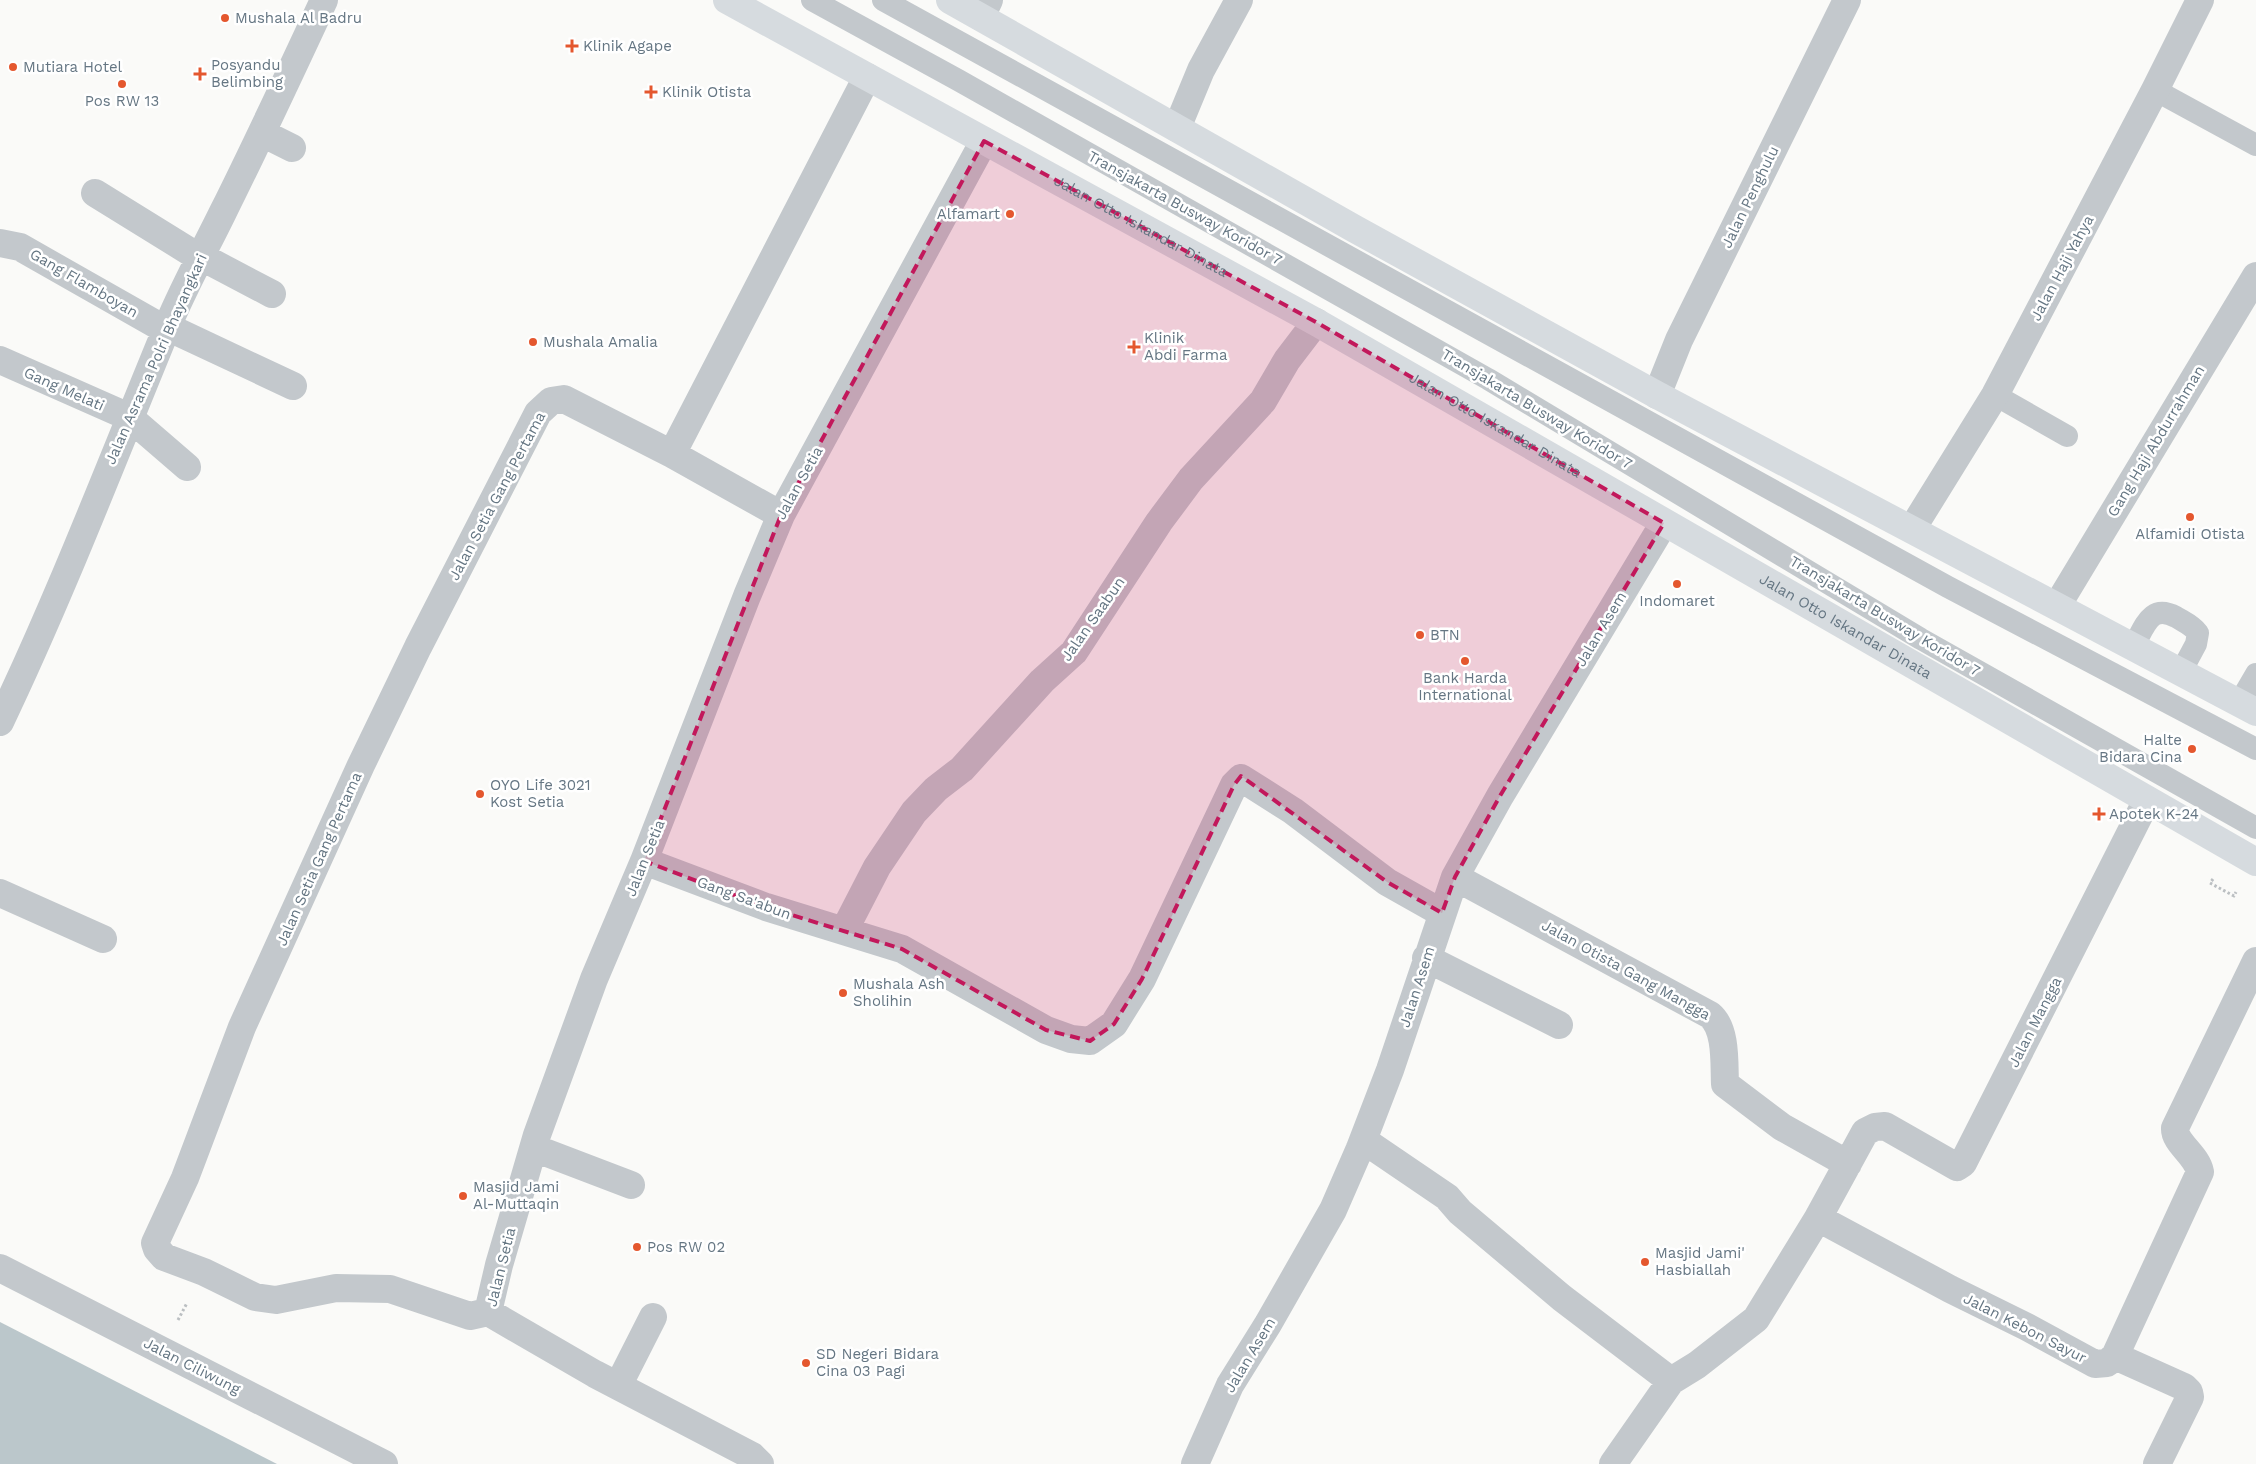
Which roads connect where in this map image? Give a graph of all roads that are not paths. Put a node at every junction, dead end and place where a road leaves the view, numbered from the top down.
1 (324, 0) edge
2 (727, 0) edge
3 (812, 0) edge
4 (883, 0) edge
5 (950, 0) edge
6 (1239, 0) edge
7 (1847, 0) edge
8 (2200, 0) edge
9 (985, 9) edge
10 (867, 76) junction
11 (2155, 90) junction
12 (1177, 128) junction
13 (262, 133) junction
14 (984, 141) junction
15 (2256, 145) edge
16 (292, 148) dead end
17 (95, 194) dead end
18 (0, 243) edge
19 (200, 257) junction
20 (2256, 276) edge
21 (272, 294) dead end
22 (1316, 322) junction
23 (166, 330) junction
24 (0, 360) edge
25 (293, 386) dead end
26 (1657, 395) junction
27 (1995, 395) junction
28 (129, 417) junction
29 (2067, 436) dead end
30 (672, 454) junction
31 (187, 467) dead end
32 (781, 515) junction
33 (1664, 523) junction
34 (1912, 529) junction
35 (2057, 606) junction
36 (2133, 647) junction
37 (2181, 672) junction
38 (2256, 674) edge
39 (2248, 708) edge
40 (0, 722) edge
41 (2256, 749) edge
42 (2147, 800) junction
43 (2256, 828) edge
44 (644, 861) junction
45 (2256, 862) edge
46 (1455, 877) junction
47 (0, 893) edge
48 (1442, 913) junction
49 (844, 930) junction
50 (103, 939) dead end
51 (1426, 958) junction
52 (2256, 961) edge
53 (1559, 1025) dead end
54 (534, 1148) junction
55 (1360, 1148) junction
56 (1848, 1164) junction
57 (631, 1185) dead end
58 (1818, 1218) junction
59 (0, 1268) edge
60 (488, 1312) junction
61 (653, 1317) dead end
62 (2115, 1356) junction
63 (1671, 1381) junction
64 (618, 1386) junction
65 (384, 1464) edge
66 (760, 1464) edge
67 (1195, 1464) edge
68 (1613, 1464) edge
69 (2158, 1464) edge

1 - 13 street, Jalan Asrama Polri Bhayangkari
2 - 10 main road, Jalan Otto Iskandar Dinata
3 - 43 lane, Transjakarta Busway Koridor 7
4 - 41 lane
5 - 9 main road
6 - 12 street
7 - 26 street, Jalan Penghulu
8 - 11 street, Jalan Haji Yahya
9 - 12 main road
10 - 14 main road, Jalan Otto Iskandar Dinata
10 - 30 street
11 - 15 lane
11 - 27 street, Jalan Haji Yahya
12 - 26 main road
13 - 16 street
13 - 19 street, Jalan Asrama Polri Bhayangkari
14 - 22 main road, Jalan Otto Iskandar Dinata
14 - 32 street, Jalan Setia
17 - 19 street
18 - 23 street, Gang Flamboyan
19 - 21 street
19 - 23 street, Jalan Asrama Polri Bhayangkari
20 - 35 street, Gang Haji Abdurrahman
22 - 33 main road, Jalan Otto Iskandar Dinata
22 - 49 street, Jalan Saabun
23 - 25 street, Gang Flamboyan
23 - 28 street, Jalan Asrama Polri Bhayangkari
24 - 28 street, Gang Melati
26 - 34 main road
27 - 29 lane
27 - 34 street, Jalan Haji Yahya
28 - 31 street, Gang Melati
28 - 40 street, Jalan Asrama Polri Bhayangkari
30 - 32 street, Jalan Setia Gang Pertama
30 - 60 street, Jalan Setia Gang Pertama
32 - 44 street, Jalan Setia
33 - 42 main road, Jalan Otto Iskandar Dinata
33 - 46 street, Jalan Asem
34 - 35 main road
35 - 36 main road
36 - 37 main road
36 - 37 lane
37 - 39 main road
38 - 39 lane
42 - 45 main road, Jalan Otto Iskandar Dinata
42 - 56 street, Jalan Mangga
44 - 49 street, Gang Sa'abun
44 - 54 street, Jalan Setia
46 - 48 street, Jalan Asem
46 - 56 street, Jalan Otista Gang Mangga
47 - 50 street
48 - 49 street, Gang Sa'abun
48 - 51 street, Jalan Asem
51 - 53 street
51 - 55 street, Jalan Asem
52 - 62 street
54 - 57 street
54 - 60 street, Jalan Setia
55 - 63 street
55 - 67 street, Jalan Asem
56 - 58 street
58 - 62 street, Jalan Kebon Sayur
58 - 63 street
59 - 65 street, Jalan Ciliwung
60 - 64 street, Jalan Setia
61 - 64 street
62 - 69 street
63 - 68 street
64 - 66 street, Jalan Setia

